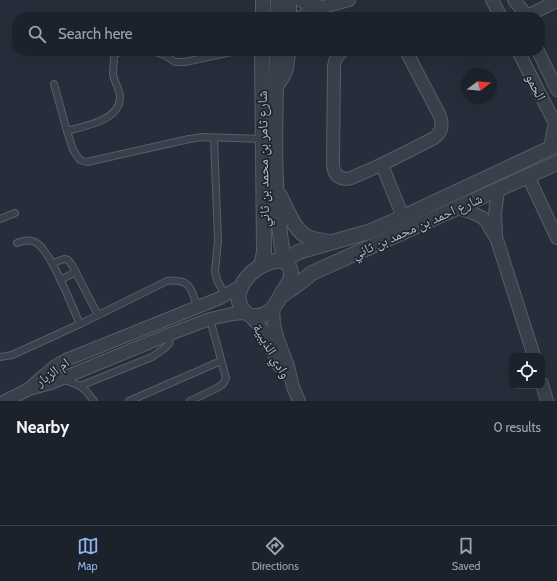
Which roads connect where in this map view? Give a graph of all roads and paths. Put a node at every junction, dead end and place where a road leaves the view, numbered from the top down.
1 (263, 0) edge
2 (278, 0) edge
3 (290, 0) edge
4 (300, 0) edge
5 (349, 0) edge
6 (492, 0) edge
7 (514, 0) edge
8 (557, 1) edge
9 (324, 7) junction
10 (262, 12) edge
11 (277, 12) edge
12 (290, 12) edge
13 (311, 12) edge
14 (498, 12) edge
15 (524, 12) edge
16 (536, 12) edge
17 (114, 56) edge
18 (166, 56) edge
19 (213, 56) edge
20 (262, 56) edge
21 (276, 56) edge
22 (289, 56) edge
23 (337, 56) edge
24 (409, 56) edge
25 (521, 56) edge
26 (540, 56) edge
27 (54, 84) dead end
28 (276, 87) junction
29 (557, 90) edge
30 (556, 124) edge
31 (67, 131) junction
32 (214, 138) junction
33 (262, 139) junction
34 (554, 146) edge
35 (557, 163) edge
36 (382, 164) junction
37 (528, 176) junction
38 (276, 189) junction
39 (498, 190) junction
40 (458, 208) junction
41 (15, 213) dead end
42 (403, 217) junction
43 (0, 220) edge
44 (557, 238) edge
45 (497, 240) junction
46 (332, 242) junction
47 (17, 243) dead end
48 (284, 261) junction
49 (53, 263) junction
50 (261, 266) junction
51 (76, 272) junction
52 (60, 280) junction
53 (242, 285) junction
54 (225, 295) junction
55 (281, 296) junction
56 (198, 307) junction
57 (273, 309) junction
58 (248, 314) junction
59 (98, 315) junction
60 (210, 319) junction
61 (80, 324) junction
62 (170, 334) junction
63 (533, 353) edge
64 (0, 357) edge
65 (221, 361) junction
66 (63, 379) junction
67 (80, 386) junction
68 (293, 387) junction
69 (29, 389) junction
70 (543, 389) edge
71 (5, 401) edge
72 (94, 401) edge
73 (129, 401) edge
74 (190, 401) edge
75 (299, 401) edge
76 (547, 401) edge

1 - 10 street
2 - 11 street
3 - 12 street
4 - 9 street
5 - 9 street
6 - 14 street
7 - 15 street
8 - 16 street
9 - 13 street
17 - 31 lane
18 - 19 lane
20 - 33 street, شارع ثامر بن محمد بن ثاني
21 - 28 street, شارع ثامر بن محمد بن ثاني
22 - 28 street
23 - 36 street
24 - 36 street
25 - 30 street, الحمو
26 - 29 street, الحمو
27 - 31 lane
28 - 38 street, شارع ثامر بن محمد بن ثاني
30 - 34 street, الحمو
31 - 32 lane
32 - 33 lane
32 - 54 lane
33 - 50 street, شارع ثامر بن محمد بن ثاني
34 - 42 street, شارع احمد بن محمد بن ثاني
35 - 37 street, شارع احمد بن محمد بن ثاني
36 - 42 street
37 - 39 street, شارع احمد بن محمد بن ثاني
37 - 44 street
38 - 46 street
38 - 48 street, شارع ثامر بن محمد بن ثاني
39 - 40 street, شارع احمد بن محمد بن ثاني
39 - 45 street
40 - 45 street
40 - 55 street, شارع احمد بن محمد بن ثاني
41 - 43 lane
42 - 46 street, شارع احمد بن محمد بن ثاني
45 - 63 street
46 - 48 street, شارع احمد بن محمد بن ثاني
47 - 49 lane
48 - 50 street
48 - 55 street
49 - 51 lane
49 - 52 lane
50 - 53 street
51 - 52 lane
51 - 59 lane
52 - 61 lane
53 - 54 street, ام الزبار
53 - 58 street
54 - 56 street, ام الزبار
55 - 57 street
56 - 59 lane
56 - 69 street, ام الزبار
57 - 58 street
57 - 68 street, وادي الذيبية
58 - 60 street, ام الزبار
58 - 68 street, وادي الذيبية
59 - 61 lane
60 - 62 street, ام الزبار
60 - 65 lane
61 - 64 lane
62 - 66 street, ام الزبار
62 - 67 lane
65 - 73 lane
65 - 74 lane
66 - 67 lane
66 - 69 street, ام الزبار
67 - 72 lane
68 - 75 street, وادي الذيبية
69 - 71 street
70 - 76 street

